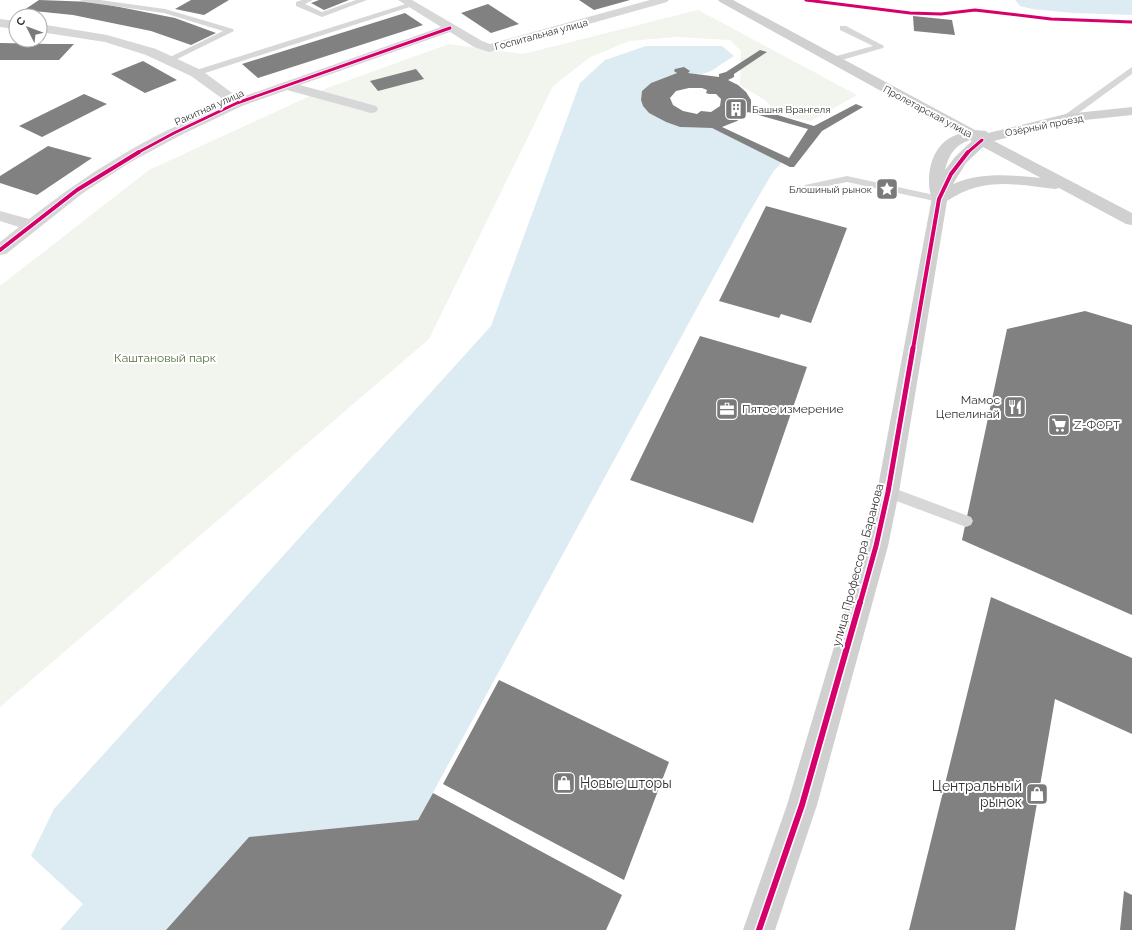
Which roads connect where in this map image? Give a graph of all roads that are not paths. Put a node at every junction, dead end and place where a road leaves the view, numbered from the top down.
1 (84, 0) edge
2 (309, 0) edge
3 (363, 0) edge
4 (663, 0) edge
5 (724, 0) edge
6 (408, 2) edge
7 (450, 28) junction
8 (842, 28) dead end
9 (48, 29) edge
10 (832, 60) junction
11 (169, 61) junction
12 (1132, 70) edge
13 (196, 73) junction
14 (288, 86) junction
15 (237, 103) junction
16 (371, 109) dead end
17 (1132, 111) edge
18 (1066, 118) junction
19 (976, 137) junction
20 (1064, 185) junction
21 (809, 187) dead end
22 (939, 199) junction
23 (0, 216) edge
24 (1132, 220) edge
25 (32, 225) junction
26 (0, 250) edge
27 (888, 492) junction
28 (966, 521) dead end
29 (759, 930) edge

1 - 11 lane
2 - 3 lane
4 - 7 street, Госпитальная улица
5 - 10 street, Пролетарская улица
6 - 7 street, Госпитальная улица
6 - 13 lane
7 - 14 street, Ракитная улица
8 - 10 lane
9 - 11 street
10 - 19 street, Пролетарская улица
11 - 13 street
12 - 18 lane
13 - 15 street
14 - 15 street, Ракитная улица
14 - 16 street
15 - 25 street, Ракитная улица
17 - 18 street, Озёрный проезд
18 - 19 street, Озёрный проезд
19 - 20 street, Пролетарская улица
19 - 22 street, улица Профессора Баранова
20 - 22 street
20 - 24 street, Пролетарская улица
21 - 22 lane
22 - 27 street, улица Профессора Баранова
23 - 25 street
25 - 26 street, Ракитная улица
27 - 28 lane
27 - 29 street, улица Профессора Баранова

